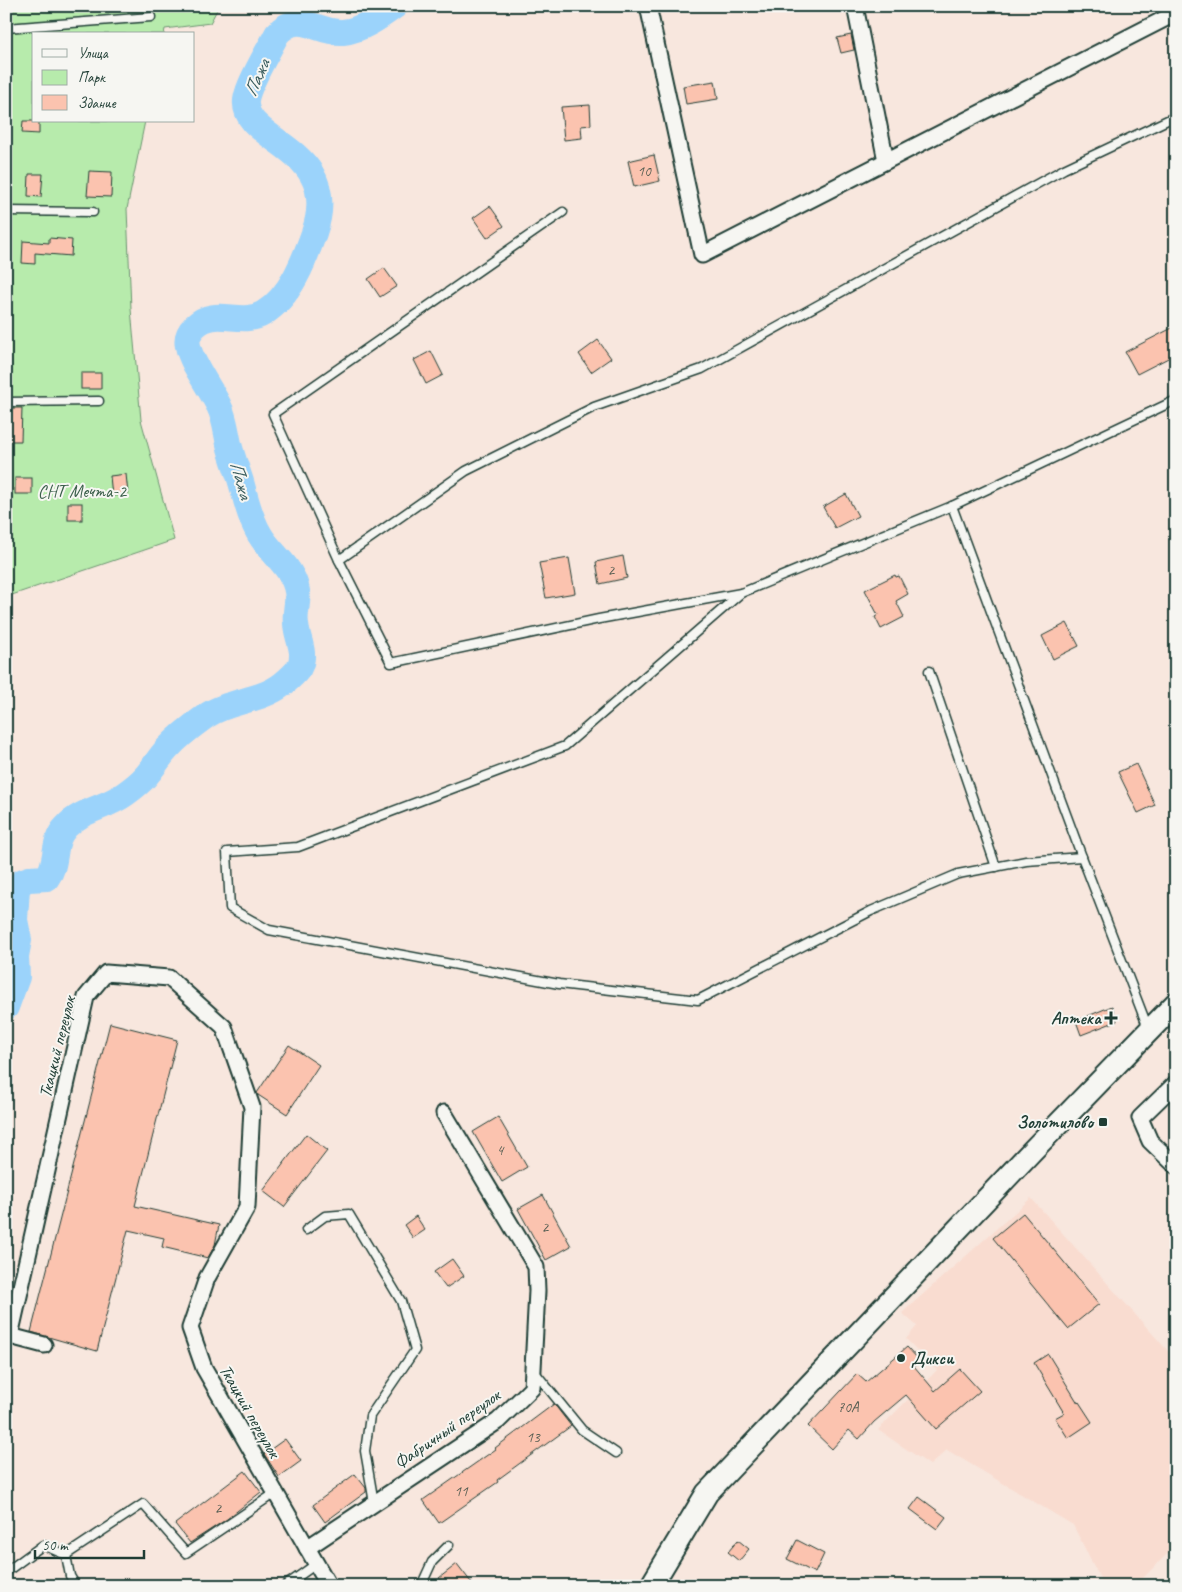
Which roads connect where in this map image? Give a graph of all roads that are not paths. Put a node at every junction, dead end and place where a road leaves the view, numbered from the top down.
1 (648, 6) edge
2 (855, 6) edge
3 (1176, 13) edge
4 (151, 17) dead end
5 (6, 28) edge
6 (1176, 116) edge
7 (886, 161) junction
8 (6, 211) edge
9 (93, 212) dead end
10 (563, 212) dead end
11 (1176, 400) edge
12 (99, 401) dead end
13 (6, 402) edge
14 (952, 506) junction
15 (339, 560) junction
16 (741, 593) junction
17 (929, 671) dead end
18 (1082, 857) junction
19 (996, 867) junction
20 (1176, 1002) edge
21 (1149, 1030) junction
22 (1176, 1083) edge
23 (444, 1113) dead end
24 (1176, 1166) edge
25 (306, 1230) dead end
26 (44, 1345) dead end
27 (533, 1369) junction
28 (616, 1453) dead end
29 (275, 1493) junction
30 (374, 1503) junction
31 (450, 1545) dead end
32 (307, 1548) junction
33 (66, 1555) junction
34 (316, 1564) junction
35 (6, 1572) edge
36 (76, 1586) edge
37 (285, 1586) edge
38 (329, 1586) edge
39 (421, 1586) edge
40 (652, 1586) edge

1 - 7 street
2 - 7 street
3 - 7 street
4 - 5 lane
6 - 15 lane
8 - 9 lane
10 - 15 lane
11 - 14 lane
12 - 13 lane
14 - 16 lane
14 - 18 lane
15 - 16 lane
16 - 19 lane
17 - 19 lane
18 - 19 lane
18 - 21 lane
20 - 21 main road
21 - 40 main road
22 - 24 street
23 - 27 street, Фабричный переулок
25 - 30 lane
26 - 29 street, Ткацкий переулок
27 - 28 lane
27 - 30 street, Фабричный переулок
29 - 32 street, Ткацкий переулок
29 - 33 lane
30 - 32 street, Фабричный переулок
31 - 39 lane
32 - 34 street, Ткацкий переулок
33 - 35 lane
33 - 36 lane
34 - 37 lane
34 - 38 street, Ткацкий переулок

